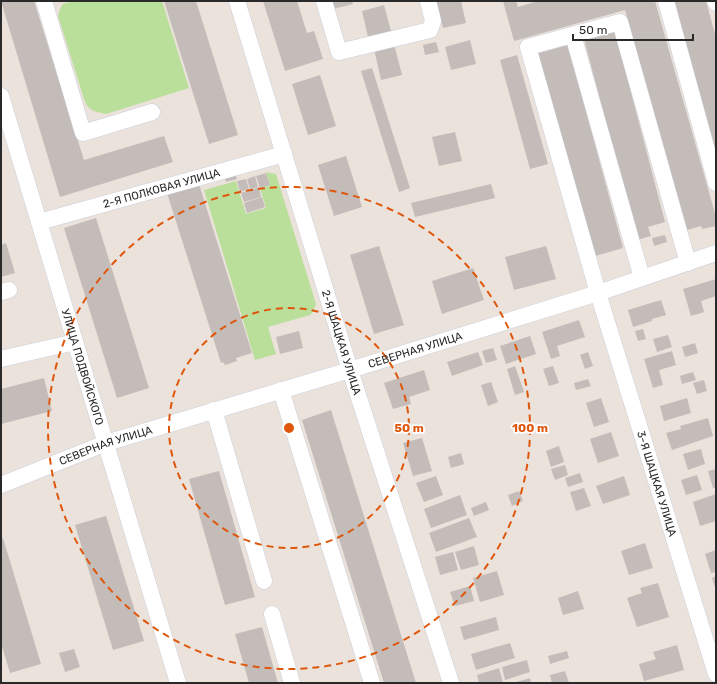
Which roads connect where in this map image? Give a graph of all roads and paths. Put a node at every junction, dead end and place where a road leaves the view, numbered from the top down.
1 (44, 1) edge
2 (237, 1) edge
3 (324, 1) edge
4 (428, 1) edge
5 (666, 1) edge
6 (573, 35) junction
7 (1, 96) edge
8 (152, 112) dead end
9 (284, 154) junction
10 (716, 183) edge
11 (39, 222) junction
12 (716, 253) edge
13 (688, 263) junction
14 (642, 278) junction
15 (598, 293) junction
16 (75, 342) junction
17 (1, 359) edge
18 (350, 370) junction
19 (281, 390) junction
20 (214, 410) junction
21 (106, 443) junction
22 (1, 485) edge
23 (264, 581) dead end
24 (272, 614) dead end
25 (716, 674) edge
26 (178, 683) edge
27 (292, 683) edge
28 (372, 683) edge
29 (451, 683) edge

1 - 8 street
2 - 9 street, 2-Я ШАЦКАЯ УЛИЦА
3 - 4 street
5 - 10 street
6 - 13 street
6 - 14 street
6 - 15 street, 3-Я ШАЦКАЯ УЛИЦА
7 - 11 street, УЛИЦА ПОДВОЙСКОГО
9 - 11 street, 2-Я ПОЛКОВАЯ УЛИЦА
9 - 18 street, 2-Я ШАЦКАЯ УЛИЦА
11 - 16 street, УЛИЦА ПОДВОЙСКОГО
12 - 13 street, СЕВЕРНАЯ УЛИЦА
13 - 14 street, СЕВЕРНАЯ УЛИЦА
14 - 15 street, СЕВЕРНАЯ УЛИЦА
15 - 18 street, СЕВЕРНАЯ УЛИЦА
15 - 25 street, 3-Я ШАЦКАЯ УЛИЦА
16 - 17 street
16 - 21 street, УЛИЦА ПОДВОЙСКОГО
18 - 19 street, СЕВЕРНАЯ УЛИЦА
18 - 29 street, 2-Я ШАЦКАЯ УЛИЦА
19 - 20 street, СЕВЕРНАЯ УЛИЦА
19 - 28 street
20 - 21 street, СЕВЕРНАЯ УЛИЦА
20 - 23 street
21 - 22 street, СЕВЕРНАЯ УЛИЦА
21 - 26 street, УЛИЦА ПОДВОЙСКОГО
24 - 27 street

